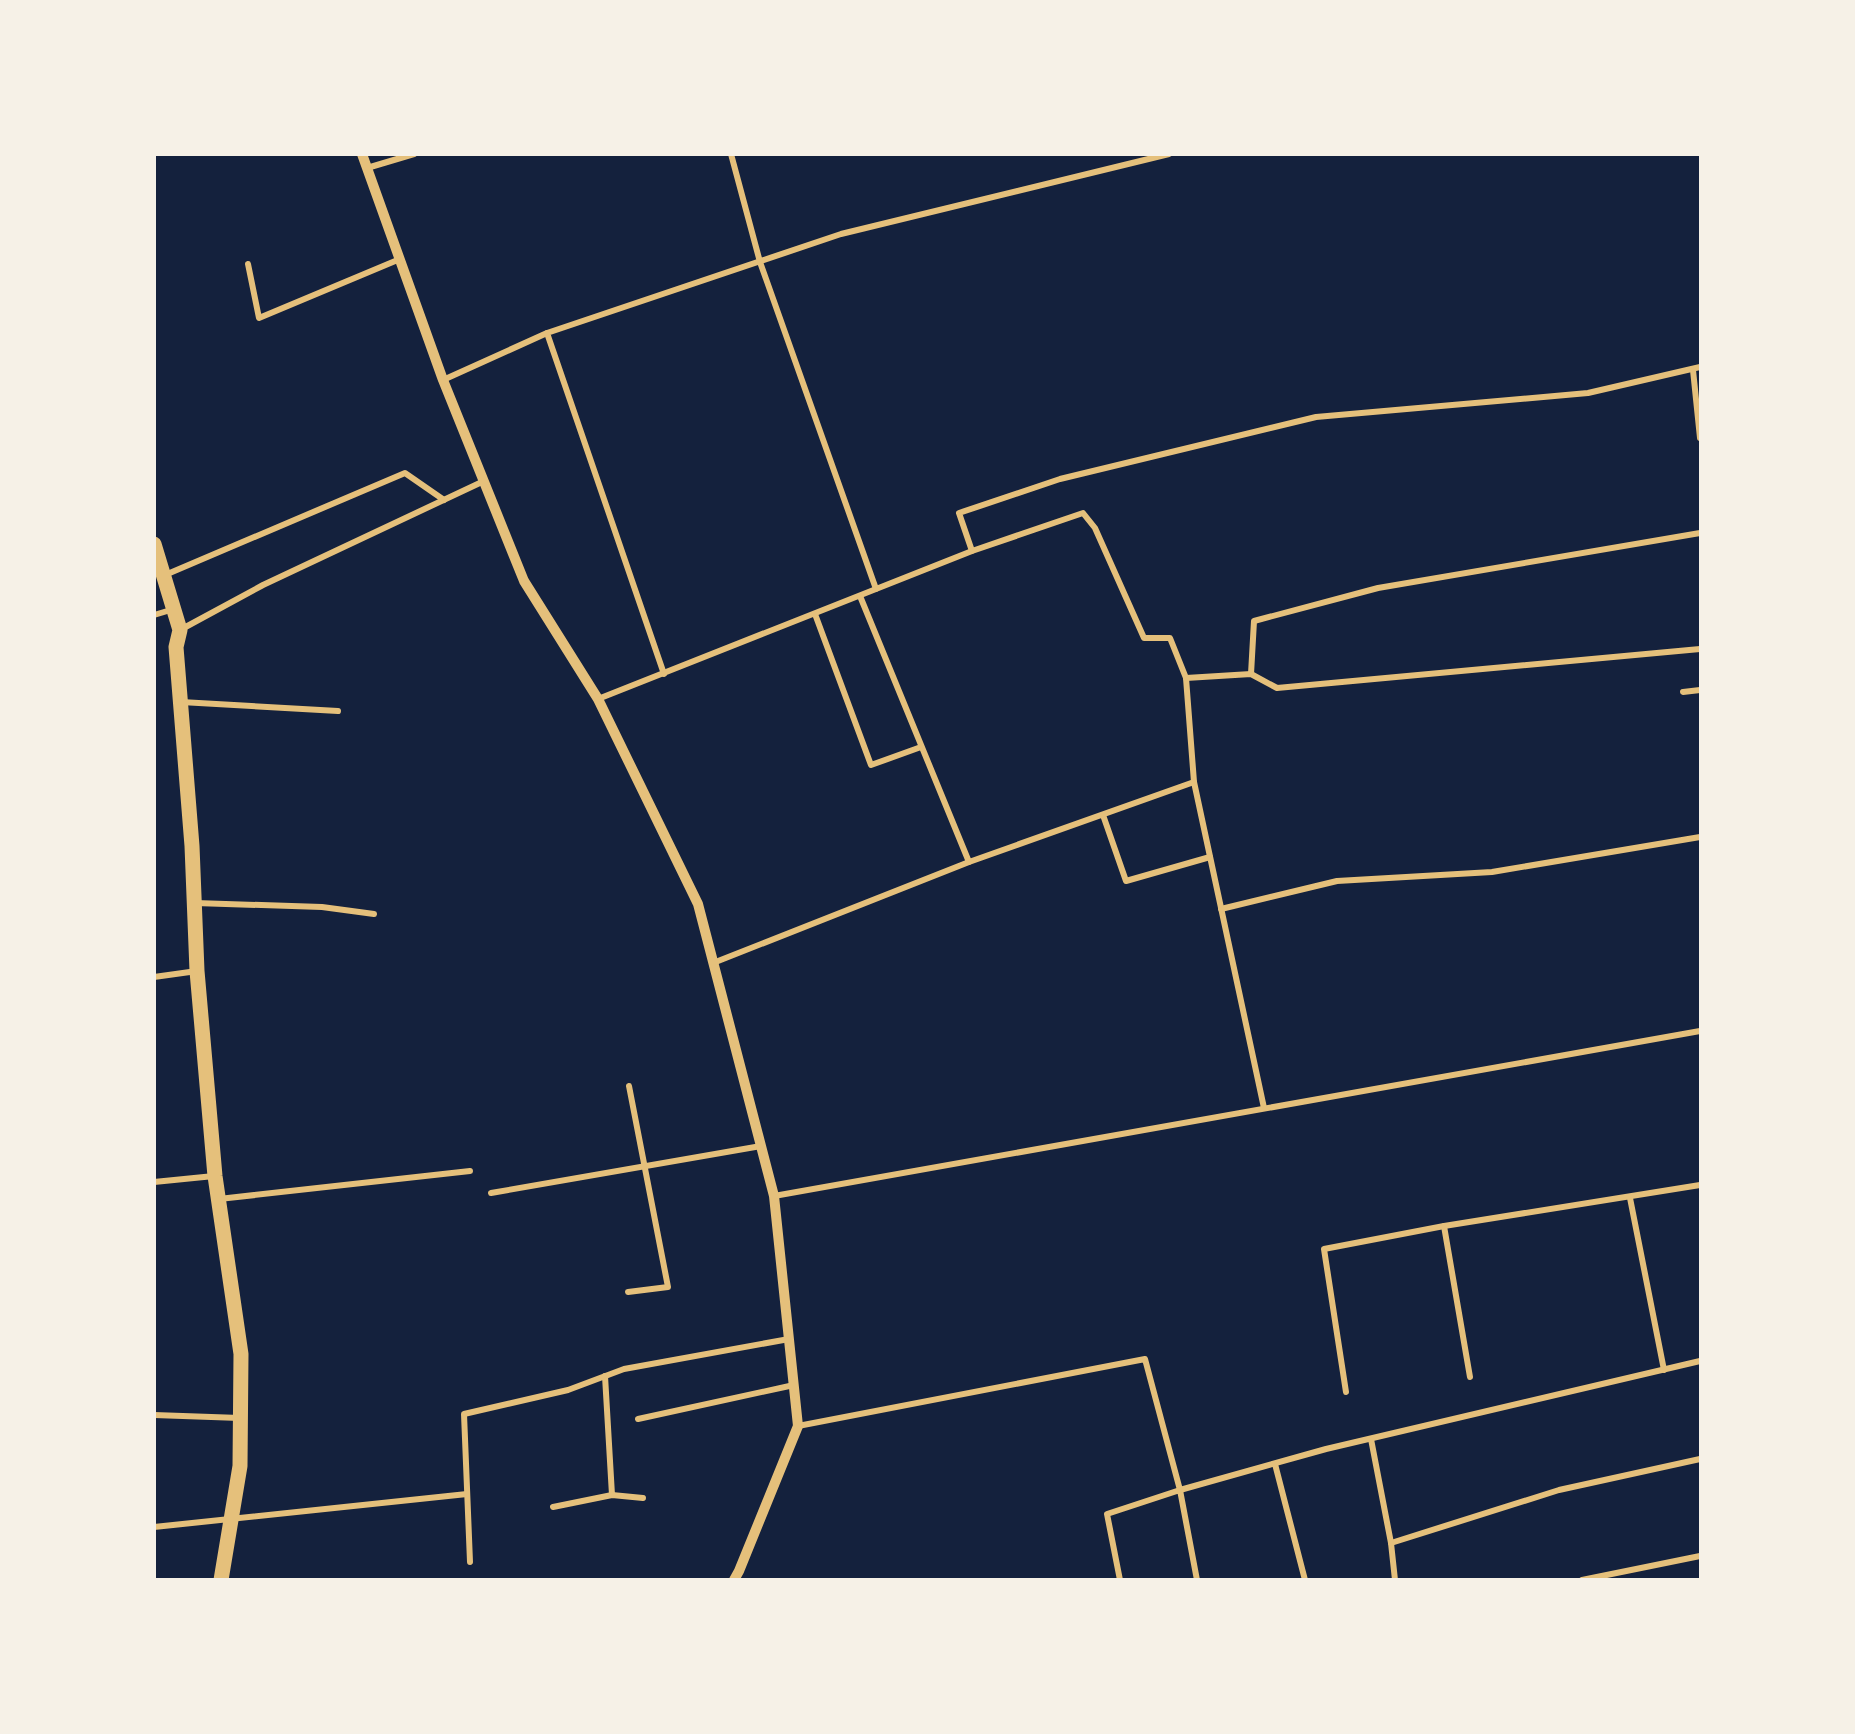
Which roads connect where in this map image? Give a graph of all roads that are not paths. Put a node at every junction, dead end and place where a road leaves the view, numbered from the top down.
1 (362, 154) edge
2 (414, 154) edge
3 (731, 154) edge
4 (1168, 154) edge
5 (367, 168) junction
6 (400, 259) junction
7 (760, 262) junction
8 (248, 264) dead end
9 (547, 333) junction
10 (1701, 367) edge
11 (1693, 370) junction
12 (443, 380) junction
13 (1701, 438) edge
14 (484, 481) junction
15 (444, 500) junction
16 (1701, 533) edge
17 (154, 544) edge
18 (972, 551) junction
19 (164, 575) junction
20 (876, 589) junction
21 (860, 596) junction
22 (174, 609) junction
23 (815, 614) junction
24 (154, 615) edge
25 (180, 630) junction
26 (1701, 650) edge
27 (664, 674) junction
28 (1251, 674) junction
29 (1186, 678) junction
30 (1701, 690) edge
31 (1683, 692) dead end
32 (598, 699) junction
33 (181, 702) junction
34 (338, 711) dead end
35 (921, 747) junction
36 (1194, 782) junction
37 (1103, 814) junction
38 (1701, 837) edge
39 (1210, 857) junction
40 (969, 862) junction
41 (194, 903) junction
42 (1221, 909) junction
43 (374, 914) dead end
44 (714, 963) junction
45 (197, 971) junction
46 (154, 977) edge
47 (1701, 1031) edge
48 (629, 1086) dead end
49 (1264, 1108) junction
50 (761, 1146) junction
51 (644, 1166) junction
52 (470, 1171) dead end
53 (215, 1176) junction
54 (154, 1182) edge
55 (1701, 1185) edge
56 (491, 1193) dead end
57 (774, 1196) junction
58 (1630, 1198) junction
59 (219, 1199) junction
60 (1444, 1226) junction
61 (628, 1292) dead end
62 (789, 1339) junction
63 (1701, 1361) edge
64 (1664, 1370) junction
65 (605, 1376) junction
66 (1470, 1377) dead end
67 (794, 1385) junction
68 (1346, 1392) dead end
69 (154, 1415) edge
70 (241, 1418) junction
71 (638, 1419) dead end
72 (798, 1426) junction
73 (1371, 1439) junction
74 (1701, 1459) edge
75 (1275, 1464) junction
76 (1180, 1490) junction
77 (467, 1494) junction
78 (612, 1495) junction
79 (643, 1498) dead end
80 (553, 1507) dead end
81 (230, 1520) junction
82 (154, 1527) edge
83 (1391, 1543) junction
84 (1701, 1556) edge
85 (470, 1562) dead end
86 (221, 1580) edge
87 (734, 1580) edge
88 (1120, 1580) edge
89 (1197, 1580) edge
90 (1305, 1580) edge
91 (1395, 1580) edge
92 (1582, 1580) edge

1 - 5 street
2 - 5 street
3 - 7 street
4 - 7 street
5 - 6 street
6 - 8 street
6 - 12 street
7 - 9 street
7 - 20 street
9 - 12 street
9 - 27 street
10 - 11 street
11 - 13 street
11 - 18 street
12 - 14 street
14 - 15 street
14 - 32 street
15 - 19 street
15 - 25 street
16 - 28 street
17 - 19 main road
18 - 20 street
18 - 29 street
19 - 22 main road
20 - 21 street
21 - 23 street
21 - 35 street
22 - 24 street
22 - 25 main road
23 - 27 street
23 - 35 street
25 - 33 main road
26 - 28 street
27 - 32 street
28 - 29 street
29 - 36 street
30 - 31 street
32 - 44 street
33 - 34 street
33 - 41 main road
35 - 40 street
36 - 37 street
36 - 39 street
37 - 39 street
37 - 40 street
38 - 42 street
39 - 42 street
40 - 44 street
41 - 43 street
41 - 45 main road
42 - 49 street
44 - 50 street
45 - 46 street
45 - 53 main road
47 - 49 street
48 - 51 street
49 - 57 street
50 - 51 street
50 - 57 street
51 - 56 street
51 - 61 street
52 - 59 street
53 - 54 street
53 - 59 main road
55 - 58 street
57 - 62 street
58 - 60 street
58 - 64 street
59 - 70 main road
60 - 66 street
60 - 68 street
62 - 65 street
62 - 67 street
63 - 64 street
64 - 73 street
65 - 77 street
65 - 78 street
67 - 71 street
67 - 72 street
69 - 70 street
70 - 81 main road
72 - 76 street
72 - 87 street
73 - 75 street
73 - 83 street
74 - 83 street
75 - 76 street
75 - 90 street
76 - 88 street
76 - 89 street
77 - 81 street
77 - 85 street
78 - 79 street
78 - 80 street
81 - 82 street
81 - 86 main road
83 - 91 street
84 - 92 street

